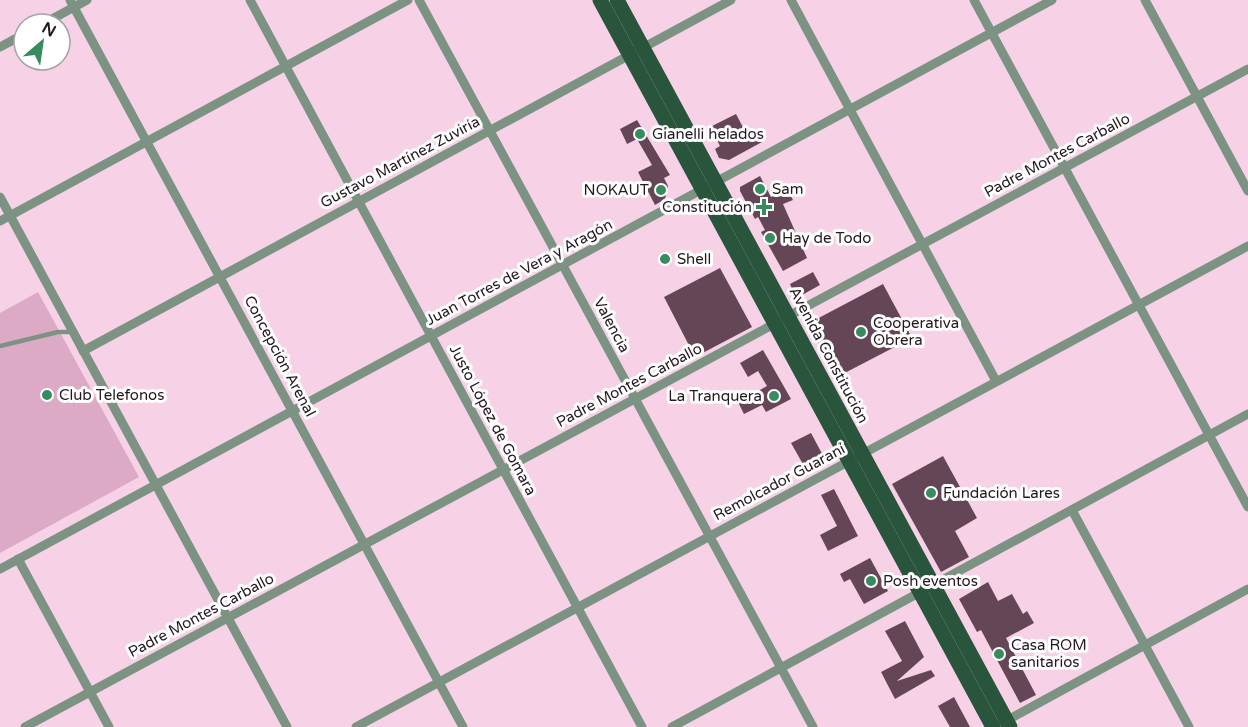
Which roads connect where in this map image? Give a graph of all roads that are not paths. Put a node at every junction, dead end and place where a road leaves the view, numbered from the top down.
1 (87, 0) edge
2 (250, 0) edge
3 (408, 0) edge
4 (419, 0) edge
5 (600, 0) edge
6 (616, 0) edge
7 (731, 0) edge
8 (791, 0) edge
9 (974, 0) edge
10 (1052, 0) edge
11 (1145, 0) edge
12 (72, 4) edge
13 (991, 33) junction
14 (636, 52) junction
15 (286, 66) junction
16 (1248, 69) edge
17 (1197, 97) junction
18 (850, 109) junction
19 (490, 130) junction
20 (147, 142) junction
21 (1064, 168) junction
22 (709, 186) junction
23 (1248, 191) edge
24 (0, 197) edge
25 (358, 202) junction
26 (10, 216) junction
27 (0, 221) edge
28 (923, 244) junction
29 (1248, 246) edge
30 (563, 265) junction
31 (220, 277) junction
32 (1138, 305) junction
33 (782, 320) junction
34 (73, 332) junction
35 (431, 336) junction
36 (0, 346) edge
37 (83, 351) junction
38 (996, 381) junction
39 (635, 399) junction
40 (293, 411) junction
41 (1248, 414) edge
42 (1209, 436) junction
43 (855, 457) junction
44 (504, 470) junction
45 (156, 485) junction
46 (1248, 507) edge
47 (1072, 510) junction
48 (710, 536) junction
49 (364, 545) junction
50 (18, 560) junction
51 (0, 569) edge
52 (927, 589) junction
53 (1248, 589) edge
54 (578, 607) junction
55 (228, 618) junction
56 (1146, 644) junction
57 (781, 668) junction
58 (439, 682) junction
59 (90, 692) junction
60 (1001, 725) edge
61 (25, 727) edge
62 (109, 727) edge
63 (287, 727) edge
64 (356, 727) edge
65 (463, 727) edge
66 (642, 727) edge
67 (672, 727) edge
68 (813, 727) edge
69 (1190, 727) edge

1 - 12 street
2 - 15 street, Justo López de Gomara
3 - 15 street
4 - 19 street, Valencia
5 - 14 main road, Avenida Constitución
6 - 14 main road, Avenida Constitución
7 - 14 street, Gustavo Martínez Zuviría
8 - 18 street
9 - 13 street
10 - 13 street, Juan Torres de Vera y Aragón
11 - 17 street
12 - 20 street, Concepción Arenal
13 - 18 street, Juan Torres de Vera y Aragón
13 - 21 street
14 - 19 street, Gustavo Martínez Zuviría
14 - 22 main road, Avenida Constitución
15 - 20 street
15 - 25 street, Justo López de Gomara
16 - 17 street, Padre Montes Carballo
17 - 21 street, Padre Montes Carballo
17 - 23 street
18 - 22 street, Juan Torres de Vera y Aragón
18 - 28 street
19 - 25 street, Gustavo Martínez Zuviría
19 - 30 street, Valencia
20 - 26 street
20 - 31 street, Concepción Arenal
21 - 28 street, Padre Montes Carballo
21 - 32 street
22 - 30 street, Juan Torres de Vera y Aragón
22 - 33 main road, Avenida Constitución
24 - 26 street
25 - 31 street, Gustavo Martínez Zuviría
25 - 35 street, Justo López de Gomara
26 - 27 street
26 - 34 street
28 - 33 street, Padre Montes Carballo
28 - 38 street
29 - 32 street, Remolcador Guaraní
30 - 35 street, Juan Torres de Vera y Aragón
30 - 39 street, Valencia
31 - 37 street, Gustavo Martínez Zuviría
31 - 40 street, Concepción Arenal
32 - 38 street, Remolcador Guaraní
32 - 42 street
33 - 39 street, Padre Montes Carballo
33 - 43 main road, Avenida Constitución
34 - 36 lane
34 - 37 street
35 - 40 street, Juan Torres de Vera y Aragón
35 - 44 street, Justo López de Gomara
37 - 45 street
38 - 43 street, Remolcador Guaraní
39 - 44 street, Padre Montes Carballo
39 - 48 street, Valencia
40 - 45 street, Juan Torres de Vera y Aragón
40 - 49 street, Concepción Arenal
41 - 42 street
42 - 46 street
42 - 47 street
43 - 48 street, Remolcador Guaraní
43 - 52 main road, Avenida Constitución
44 - 49 street, Padre Montes Carballo
44 - 54 street, Justo López de Gomara
45 - 50 street, Juan Torres de Vera y Aragón
45 - 55 street
47 - 52 street
47 - 56 street
48 - 54 street, Remolcador Guaraní
48 - 57 street, Valencia
49 - 55 street, Padre Montes Carballo
49 - 58 street, Concepción Arenal
50 - 51 street, Juan Torres de Vera y Aragón
50 - 59 street
52 - 57 street
52 - 60 main road, Avenida Constitución
53 - 56 street
54 - 58 street, Remolcador Guaraní
54 - 66 street, Justo López de Gomara
55 - 59 street, Padre Montes Carballo
55 - 63 street
56 - 60 street
56 - 69 street
57 - 67 street
57 - 68 street, Valencia
58 - 64 street, Remolcador Guaraní
58 - 65 street, Concepción Arenal
59 - 61 street, Padre Montes Carballo
59 - 62 street

